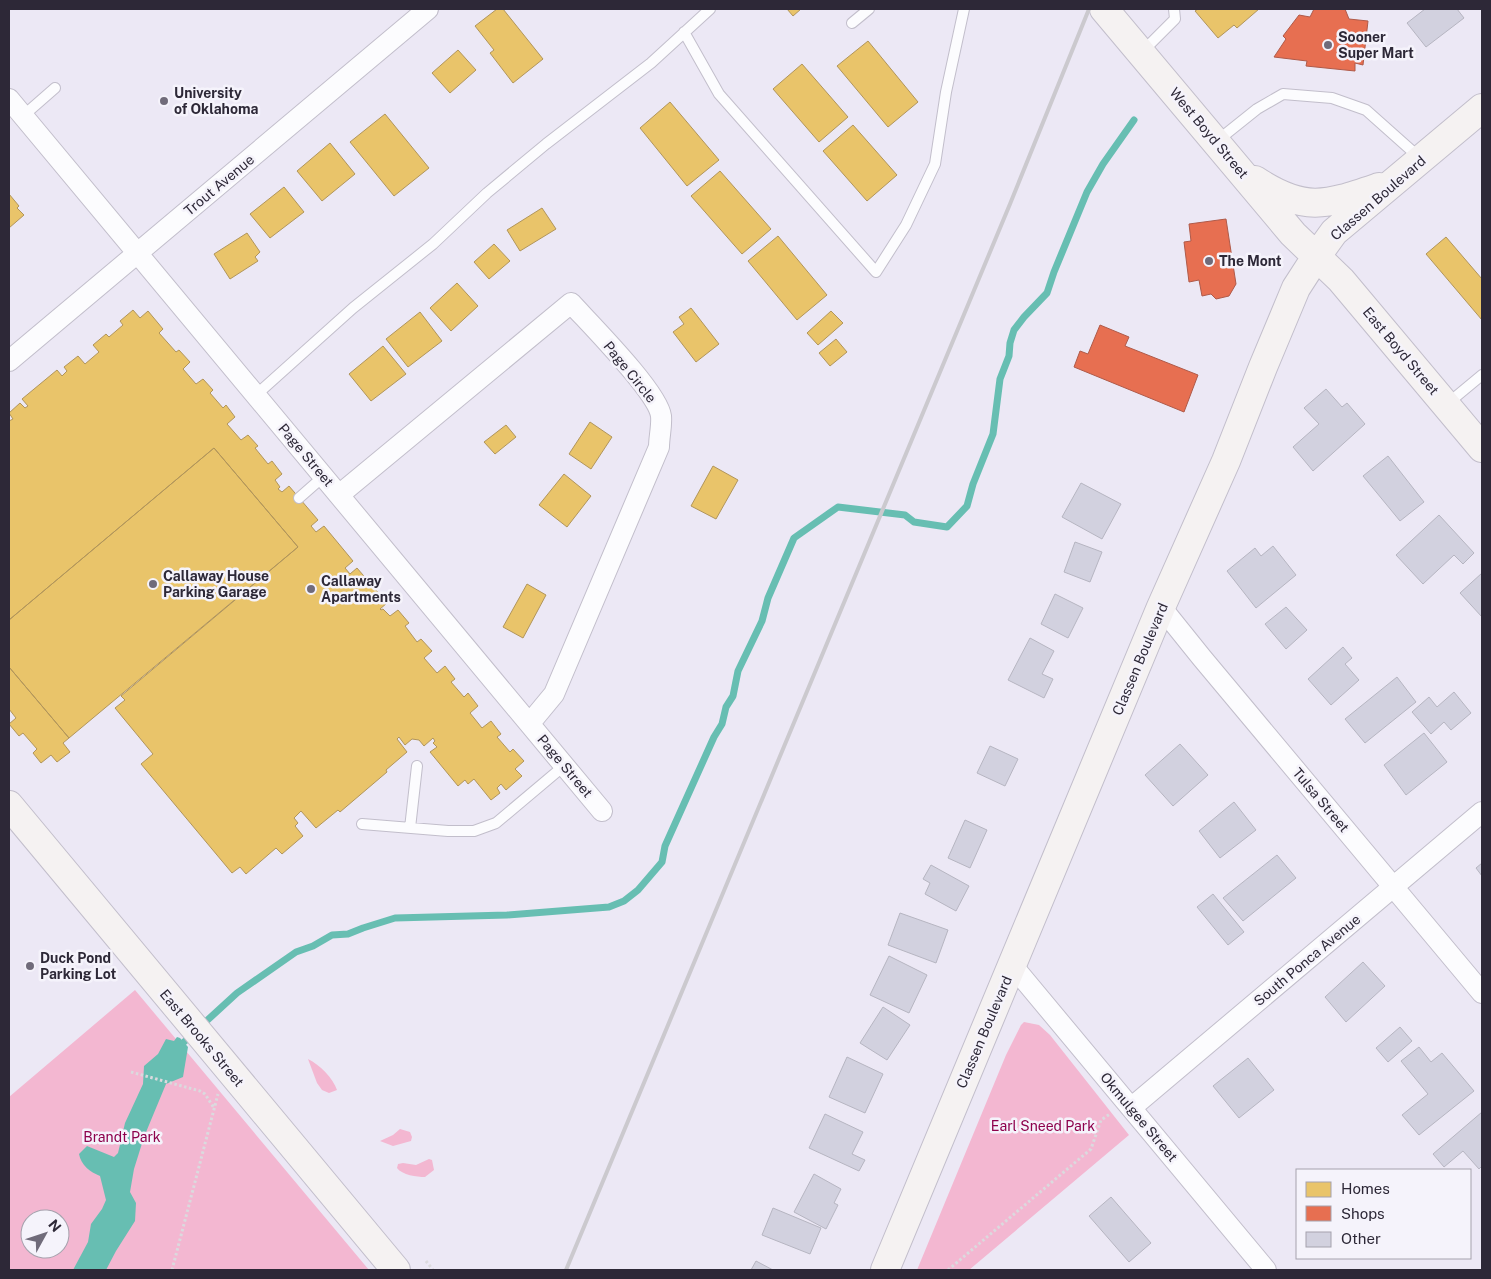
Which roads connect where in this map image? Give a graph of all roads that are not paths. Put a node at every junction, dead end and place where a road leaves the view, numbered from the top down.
1 (428, 9) edge
2 (710, 9) edge
3 (869, 9) edge
4 (964, 9) edge
5 (1104, 9) edge
6 (1174, 9) edge
7 (406, 16) edge
8 (852, 23) dead end
9 (684, 32) junction
10 (1142, 53) junction
11 (55, 88) dead end
12 (9, 99) edge
13 (1482, 108) edge
14 (23, 116) junction
15 (1216, 141) junction
16 (1421, 159) junction
17 (1240, 170) junction
18 (1395, 182) junction
19 (138, 253) junction
20 (1316, 256) junction
21 (9, 361) edge
22 (1482, 375) edge
23 (256, 394) junction
24 (1446, 405) junction
25 (1482, 448) edge
26 (324, 476) junction
27 (339, 495) junction
28 (299, 498) dead end
29 (1161, 607) junction
30 (530, 723) junction
31 (565, 765) junction
32 (417, 766) dead end
33 (9, 805) edge
34 (602, 811) dead end
35 (1482, 812) edge
36 (362, 824) dead end
37 (410, 828) junction
38 (1394, 887) junction
39 (1012, 965) junction
40 (1482, 993) edge
41 (1128, 1104) junction
42 (396, 1270) edge
43 (885, 1270) edge
44 (1266, 1270) edge

1 - 7 street, Trout Avenue
2 - 9 lane
3 - 8 lane
4 - 9 lane
5 - 10 street, West Boyd Street
6 - 10 lane
7 - 19 street, Trout Avenue
9 - 23 lane
10 - 15 street, West Boyd Street
11 - 14 lane
12 - 14 street, Page Street
13 - 16 street, Classen Boulevard
14 - 19 street, Page Street
15 - 16 lane
15 - 17 street, West Boyd Street
16 - 18 street, Classen Boulevard
17 - 18 street
17 - 20 street, West Boyd Street
18 - 20 street, Classen Boulevard
19 - 21 street, Trout Avenue
19 - 23 street, Page Street
20 - 24 street, East Boyd Street
20 - 29 street, Classen Boulevard
22 - 24 lane
23 - 26 street, Page Street
24 - 25 street, East Boyd Street
26 - 27 street, Page Street
26 - 28 lane
27 - 30 street, Page Street
27 - 30 street, Page Circle
29 - 38 street, Tulsa Street
29 - 39 street, Classen Boulevard
30 - 31 street, Page Street
31 - 34 street, Page Street
31 - 37 lane
32 - 37 lane
33 - 42 street, East Brooks Street
35 - 38 street, South Ponca Avenue
36 - 37 lane
38 - 40 street, Tulsa Street
38 - 41 street, South Ponca Avenue
39 - 41 street, Okmulgee Street
39 - 43 street, Classen Boulevard
41 - 44 street, Okmulgee Street

